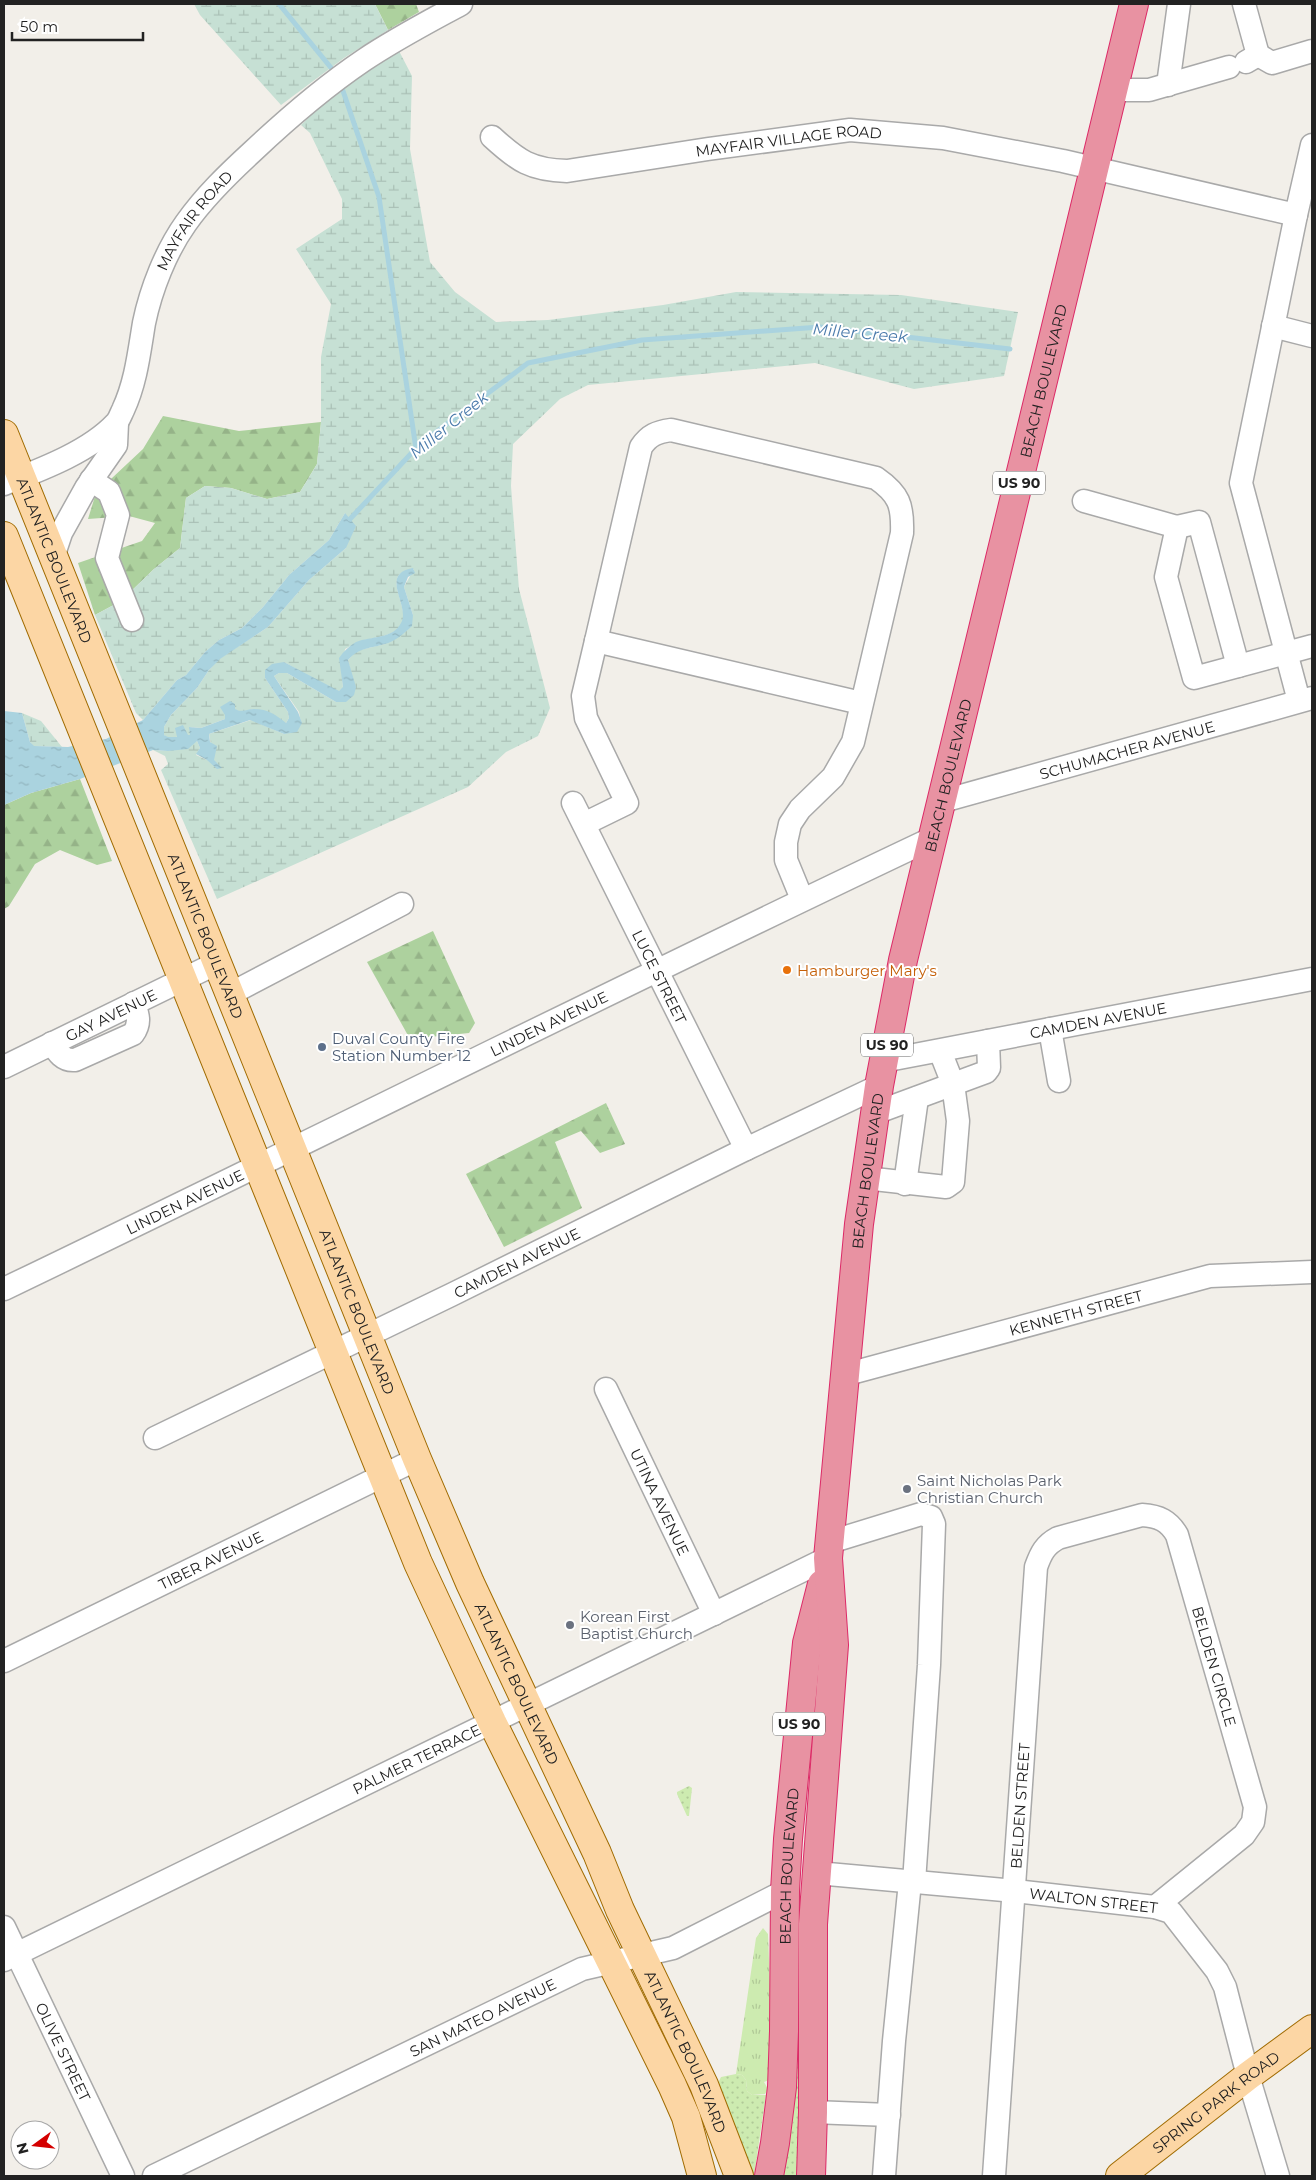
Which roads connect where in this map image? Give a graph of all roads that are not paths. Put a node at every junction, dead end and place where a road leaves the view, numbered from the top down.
1 (461, 4) edge
2 (1134, 4) edge
3 (1179, 4) edge
4 (1244, 4) edge
5 (1312, 51) edge
6 (1244, 62) junction
7 (1168, 85) junction
8 (1114, 90) junction
9 (492, 137) dead end
10 (1312, 145) edge
11 (1095, 168) junction
12 (1296, 215) junction
13 (1273, 326) junction
14 (1312, 336) edge
15 (117, 423) junction
16 (4, 434) edge
17 (91, 480) junction
18 (12, 481) edge
19 (1084, 501) dead end
20 (1177, 527) junction
21 (4, 536) edge
22 (53, 557) junction
23 (132, 620) dead end
24 (596, 641) junction
25 (1312, 646) edge
26 (1286, 653) junction
27 (1238, 666) junction
28 (1305, 700) edge
29 (861, 703) junction
30 (943, 801) junction
31 (573, 803) dead end
32 (584, 824) junction
33 (933, 838) junction
34 (802, 899) junction
35 (402, 904) dead end
36 (218, 963) junction
37 (655, 970) junction
38 (182, 979) junction
39 (1312, 979) edge
40 (230, 994) junction
41 (1050, 1029) junction
42 (988, 1041) junction
43 (940, 1051) junction
44 (4, 1067) edge
45 (881, 1073) junction
46 (1059, 1081) dead end
47 (952, 1084) junction
48 (918, 1098) junction
49 (875, 1113) junction
50 (746, 1149) junction
51 (291, 1150) junction
52 (258, 1167) junction
53 (865, 1178) junction
54 (905, 1184) junction
55 (1312, 1272) edge
56 (4, 1289) edge
57 (367, 1335) junction
58 (332, 1352) junction
59 (844, 1375) junction
60 (606, 1389) dead end
61 (154, 1438) dead end
62 (417, 1459) junction
63 (382, 1476) junction
64 (829, 1550) junction
65 (1040, 1554) joint
66 (714, 1614) junction
67 (4, 1661) edge
68 (527, 1705) junction
69 (492, 1722) junction
70 (817, 1873) junction
71 (912, 1882) junction
72 (785, 1891) junction
73 (1015, 1891) junction
74 (1155, 1907) junction
75 (4, 1927) edge
76 (642, 1956) junction
77 (10, 1957) edge
78 (613, 1963) junction
79 (1312, 2029) edge
80 (1248, 2076) junction
81 (813, 2112) junction
82 (889, 2115) junction
83 (123, 2176) edge
84 (154, 2176) edge
85 (702, 2176) edge
86 (740, 2176) edge
87 (769, 2176) edge
88 (811, 2176) edge
89 (884, 2176) edge
90 (994, 2176) edge
91 (1120, 2176) edge
92 (1278, 2176) edge

1 - 15 street, MAYFAIR ROAD
2 - 8 highway, BEACH BOULEVARD / US 90
3 - 7 street
4 - 6 street
5 - 6 street
6 - 7 street
7 - 8 street
8 - 11 highway, BEACH BOULEVARD / US 90
9 - 11 street, MAYFAIR VILLAGE ROAD
10 - 12 street
11 - 12 street, MAYFAIR VILLAGE ROAD
11 - 30 highway, BEACH BOULEVARD / US 90
12 - 13 street
13 - 14 street
13 - 26 street
15 - 17 street
15 - 18 street, MAYFAIR ROAD
16 - 18 main road, ATLANTIC BOULEVARD
17 - 22 street
17 - 23 street
18 - 22 main road, ATLANTIC BOULEVARD
19 - 20 street
20 - 27 street
20 - 27 street
21 - 38 main road, ATLANTIC BOULEVARD
22 - 36 main road, ATLANTIC BOULEVARD
24 - 29 street
24 - 29 street
24 - 32 street
25 - 26 street
26 - 27 street
26 - 28 street
28 - 30 street, SCHUMACHER AVENUE
29 - 34 street
30 - 33 highway, BEACH BOULEVARD / US 90
31 - 32 street, LUCE STREET
32 - 37 street, LUCE STREET
33 - 34 street, LINDEN AVENUE
33 - 45 highway, BEACH BOULEVARD / US 90
34 - 37 street, LINDEN AVENUE
35 - 40 street
36 - 38 street, GAY AVENUE
36 - 40 main road, ATLANTIC BOULEVARD
37 - 50 street, LUCE STREET
37 - 51 street, LINDEN AVENUE
38 - 44 street, GAY AVENUE
38 - 52 main road, ATLANTIC BOULEVARD
39 - 41 street, CAMDEN AVENUE
40 - 51 main road, ATLANTIC BOULEVARD
41 - 42 street, CAMDEN AVENUE
41 - 46 street
42 - 43 street, CAMDEN AVENUE
42 - 47 street
43 - 45 street, CAMDEN AVENUE
43 - 47 street
45 - 49 highway, BEACH BOULEVARD / US 90
45 - 50 street, CAMDEN AVENUE
47 - 48 street
47 - 54 street
48 - 49 street
48 - 54 street
49 - 53 highway, BEACH BOULEVARD / US 90
50 - 57 street, CAMDEN AVENUE
51 - 52 street, LINDEN AVENUE
51 - 57 main road, ATLANTIC BOULEVARD
52 - 56 street, LINDEN AVENUE
52 - 58 main road, ATLANTIC BOULEVARD
53 - 54 street
53 - 59 highway, BEACH BOULEVARD / US 90
55 - 59 street, KENNETH STREET
57 - 58 street, CAMDEN AVENUE
57 - 62 main road, ATLANTIC BOULEVARD
58 - 61 street, CAMDEN AVENUE
58 - 63 main road, ATLANTIC BOULEVARD
59 - 64 highway, BEACH BOULEVARD / US 90
60 - 66 street, UTINA AVENUE
62 - 63 street, TIBER AVENUE
62 - 68 main road, ATLANTIC BOULEVARD
63 - 67 street, TIBER AVENUE
63 - 69 main road, ATLANTIC BOULEVARD
64 - 66 street, PALMER TERRACE
64 - 70 highway, BEACH BOULEVARD / US 90
64 - 71 street, PALMER TERRACE
64 - 72 highway, BEACH BOULEVARD / US 90
65 - 73 street, BELDEN STREET
65 - 74 street, BELDEN CIRCLE
66 - 68 street, PALMER TERRACE
68 - 69 street, PALMER TERRACE
68 - 76 main road, ATLANTIC BOULEVARD
69 - 77 street, PALMER TERRACE
69 - 78 main road, ATLANTIC BOULEVARD
70 - 71 street, WALTON STREET
70 - 72 main road, SAN MATEO AVENUE
70 - 81 highway, BEACH BOULEVARD / US 90
71 - 73 street, WALTON STREET
71 - 82 street
72 - 76 street, SAN MATEO AVENUE
72 - 87 highway, BEACH BOULEVARD / US 90
73 - 74 street, WALTON STREET
73 - 90 street, BELDEN STREET
74 - 80 street, WALTON STREET
75 - 77 street, OLIVE STREET
76 - 78 street, SAN MATEO AVENUE
76 - 86 main road, ATLANTIC BOULEVARD
77 - 83 street, OLIVE STREET
78 - 84 street, SAN MATEO AVENUE
78 - 85 main road, ATLANTIC BOULEVARD
79 - 80 main road, SPRING PARK ROAD
80 - 91 main road, SPRING PARK ROAD
80 - 92 street, WALTON STREET
81 - 82 street
81 - 88 highway, BEACH BOULEVARD / US 90
82 - 89 street

